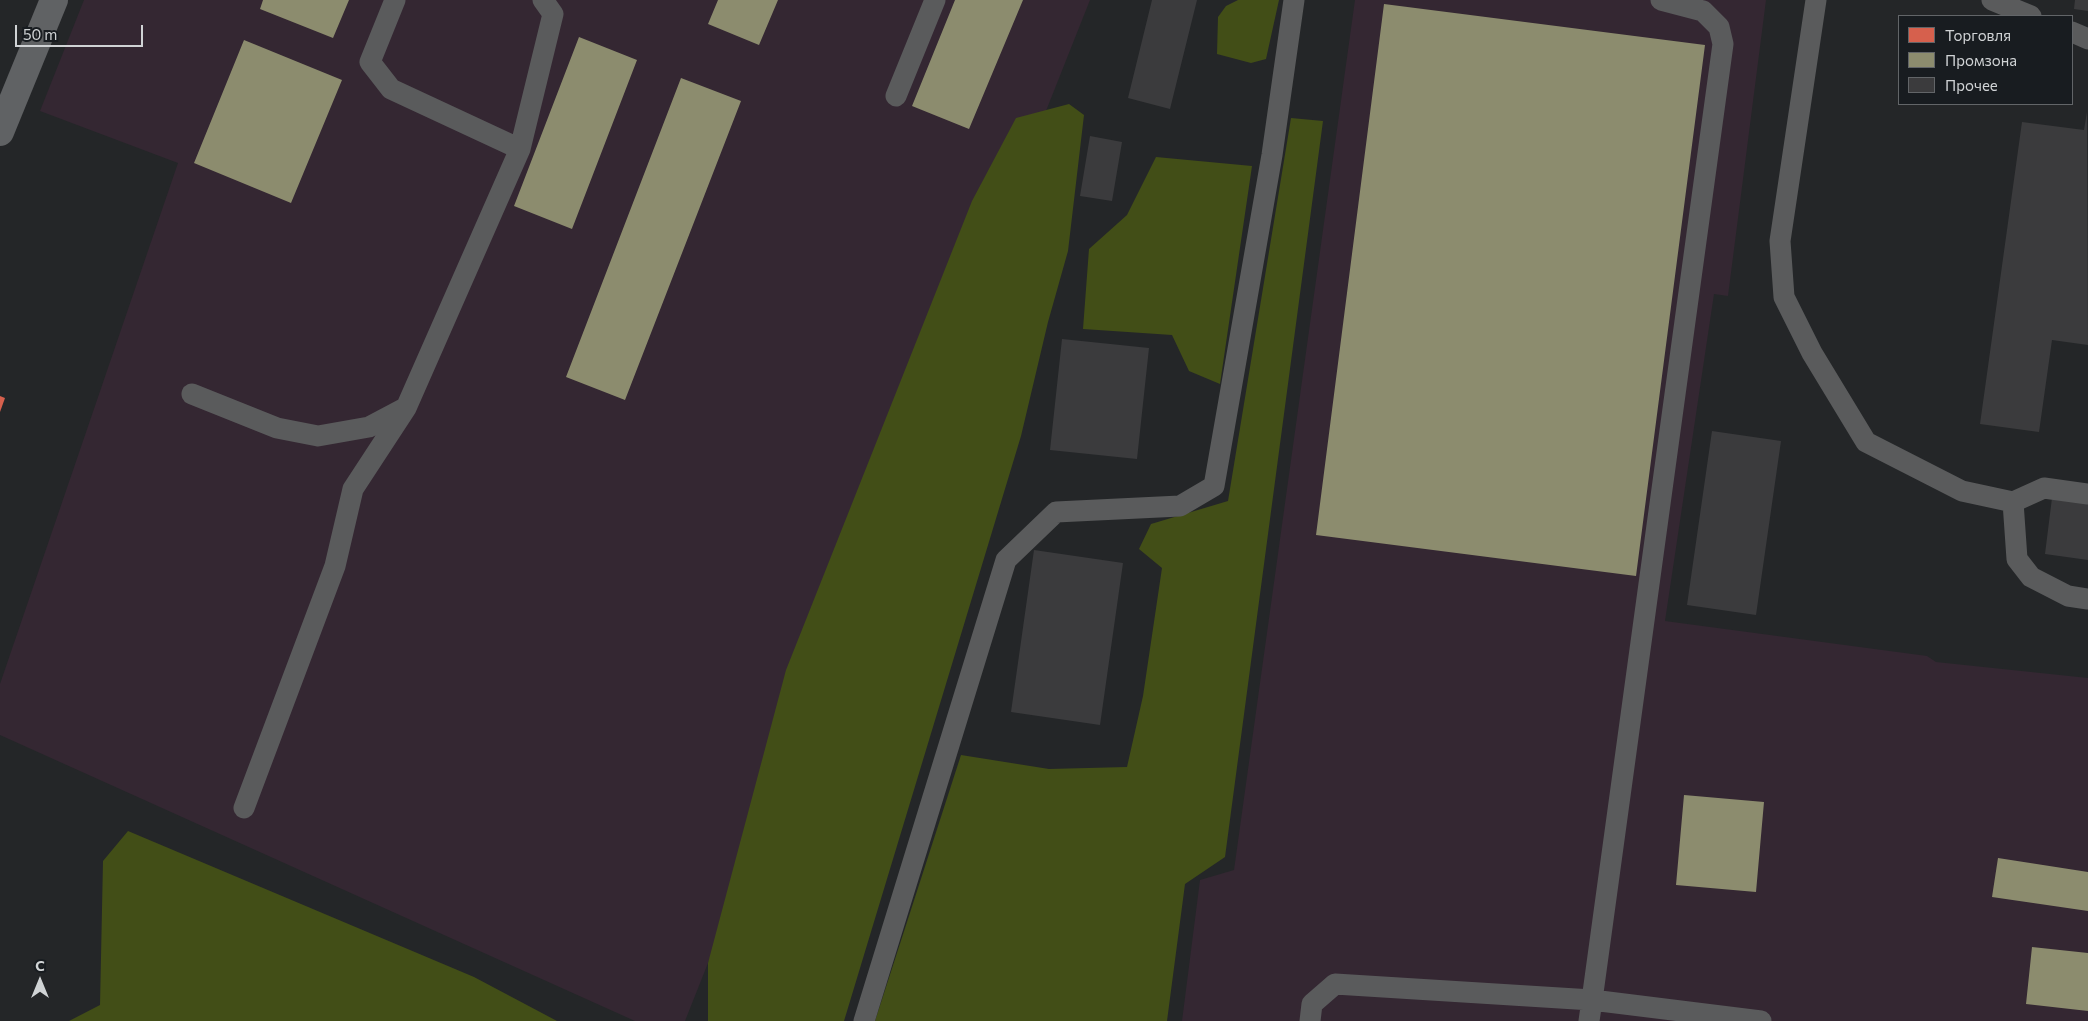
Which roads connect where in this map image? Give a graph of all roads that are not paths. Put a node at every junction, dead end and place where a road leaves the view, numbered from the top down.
1 (54, 0) edge
2 (395, 0) edge
3 (543, 0) edge
4 (935, 0) edge
5 (1294, 0) edge
6 (1661, 0) edge
7 (1816, 0) edge
8 (1992, 0) edge
9 (2029, 15) edge
10 (2073, 32) edge
11 (2088, 39) edge
12 (896, 96) dead end
13 (0, 132) edge
14 (520, 149) junction
15 (192, 394) dead end
16 (406, 408) junction
17 (2088, 494) edge
18 (2013, 502) junction
19 (2088, 599) edge
20 (244, 808) dead end
21 (1592, 1000) junction
22 (864, 1021) edge
23 (1310, 1021) edge
24 (1589, 1021) edge
25 (1761, 1021) edge

1 - 13 highway
2 - 14 street
3 - 14 street
4 - 12 street
5 - 22 street
6 - 21 street
7 - 18 street
8 - 9 street
10 - 11 street
14 - 16 street
15 - 16 street
16 - 20 street
17 - 18 street
18 - 19 street
21 - 23 street
21 - 24 street
21 - 25 street

